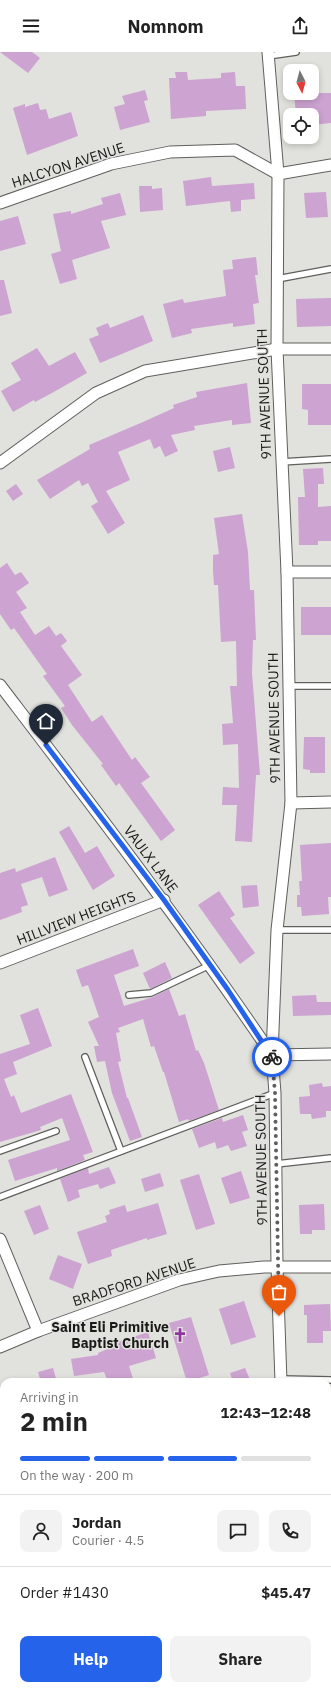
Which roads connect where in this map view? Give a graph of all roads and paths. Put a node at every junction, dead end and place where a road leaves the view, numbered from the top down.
1 (296, 52) edge
2 (268, 54) edge
3 (331, 165) edge
4 (278, 174) junction
5 (0, 203) edge
6 (331, 269) edge
7 (277, 279) junction
8 (277, 349) junction
9 (331, 349) edge
10 (331, 459) edge
11 (281, 462) junction
12 (0, 463) edge
13 (287, 572) junction
14 (331, 572) edge
15 (0, 686) edge
16 (288, 686) junction
17 (331, 686) edge
18 (291, 802) junction
19 (331, 802) edge
20 (164, 900) junction
21 (277, 930) junction
22 (331, 930) edge
23 (0, 963) edge
24 (210, 965) junction
25 (129, 995) dead end
26 (331, 1054) edge
27 (272, 1055) junction
28 (84, 1057) dead end
29 (275, 1093) junction
30 (56, 1131) dead end
31 (0, 1151) edge
32 (121, 1151) junction
33 (331, 1158) edge
34 (276, 1164) junction
35 (0, 1197) edge
36 (0, 1239) edge
37 (277, 1266) junction
38 (331, 1267) edge
39 (38, 1331) junction
40 (0, 1347) edge
41 (281, 1378) edge

1 - 2 lane
2 - 4 street, 9TH AVENUE SOUTH
3 - 4 street
4 - 5 street, HALCYON AVENUE
4 - 7 street, 9TH AVENUE SOUTH
6 - 7 lane
7 - 8 street, 9TH AVENUE SOUTH
8 - 9 street
8 - 11 street, 9TH AVENUE SOUTH
8 - 12 street
10 - 11 lane
11 - 13 street, 9TH AVENUE SOUTH
13 - 14 street
13 - 16 street, 9TH AVENUE SOUTH
15 - 20 street, VAULX LANE
16 - 17 lane
16 - 18 street, 9TH AVENUE SOUTH
18 - 19 street
18 - 21 street, 9TH AVENUE SOUTH
20 - 23 street, HILLVIEW HEIGHTS
20 - 24 street, VAULX LANE
21 - 22 lane
21 - 27 street, 9TH AVENUE SOUTH
24 - 25 lane
24 - 27 street, VAULX LANE
26 - 27 street
27 - 29 street, 9TH AVENUE SOUTH
28 - 32 lane
29 - 32 lane
29 - 34 street, 9TH AVENUE SOUTH
30 - 31 lane
32 - 35 lane
33 - 34 lane
34 - 37 street, 9TH AVENUE SOUTH
36 - 39 street
37 - 38 street, BRADFORD AVENUE
37 - 39 street, BRADFORD AVENUE
37 - 41 street, 9TH AVENUE SOUTH
39 - 40 street, BRADFORD AVENUE

